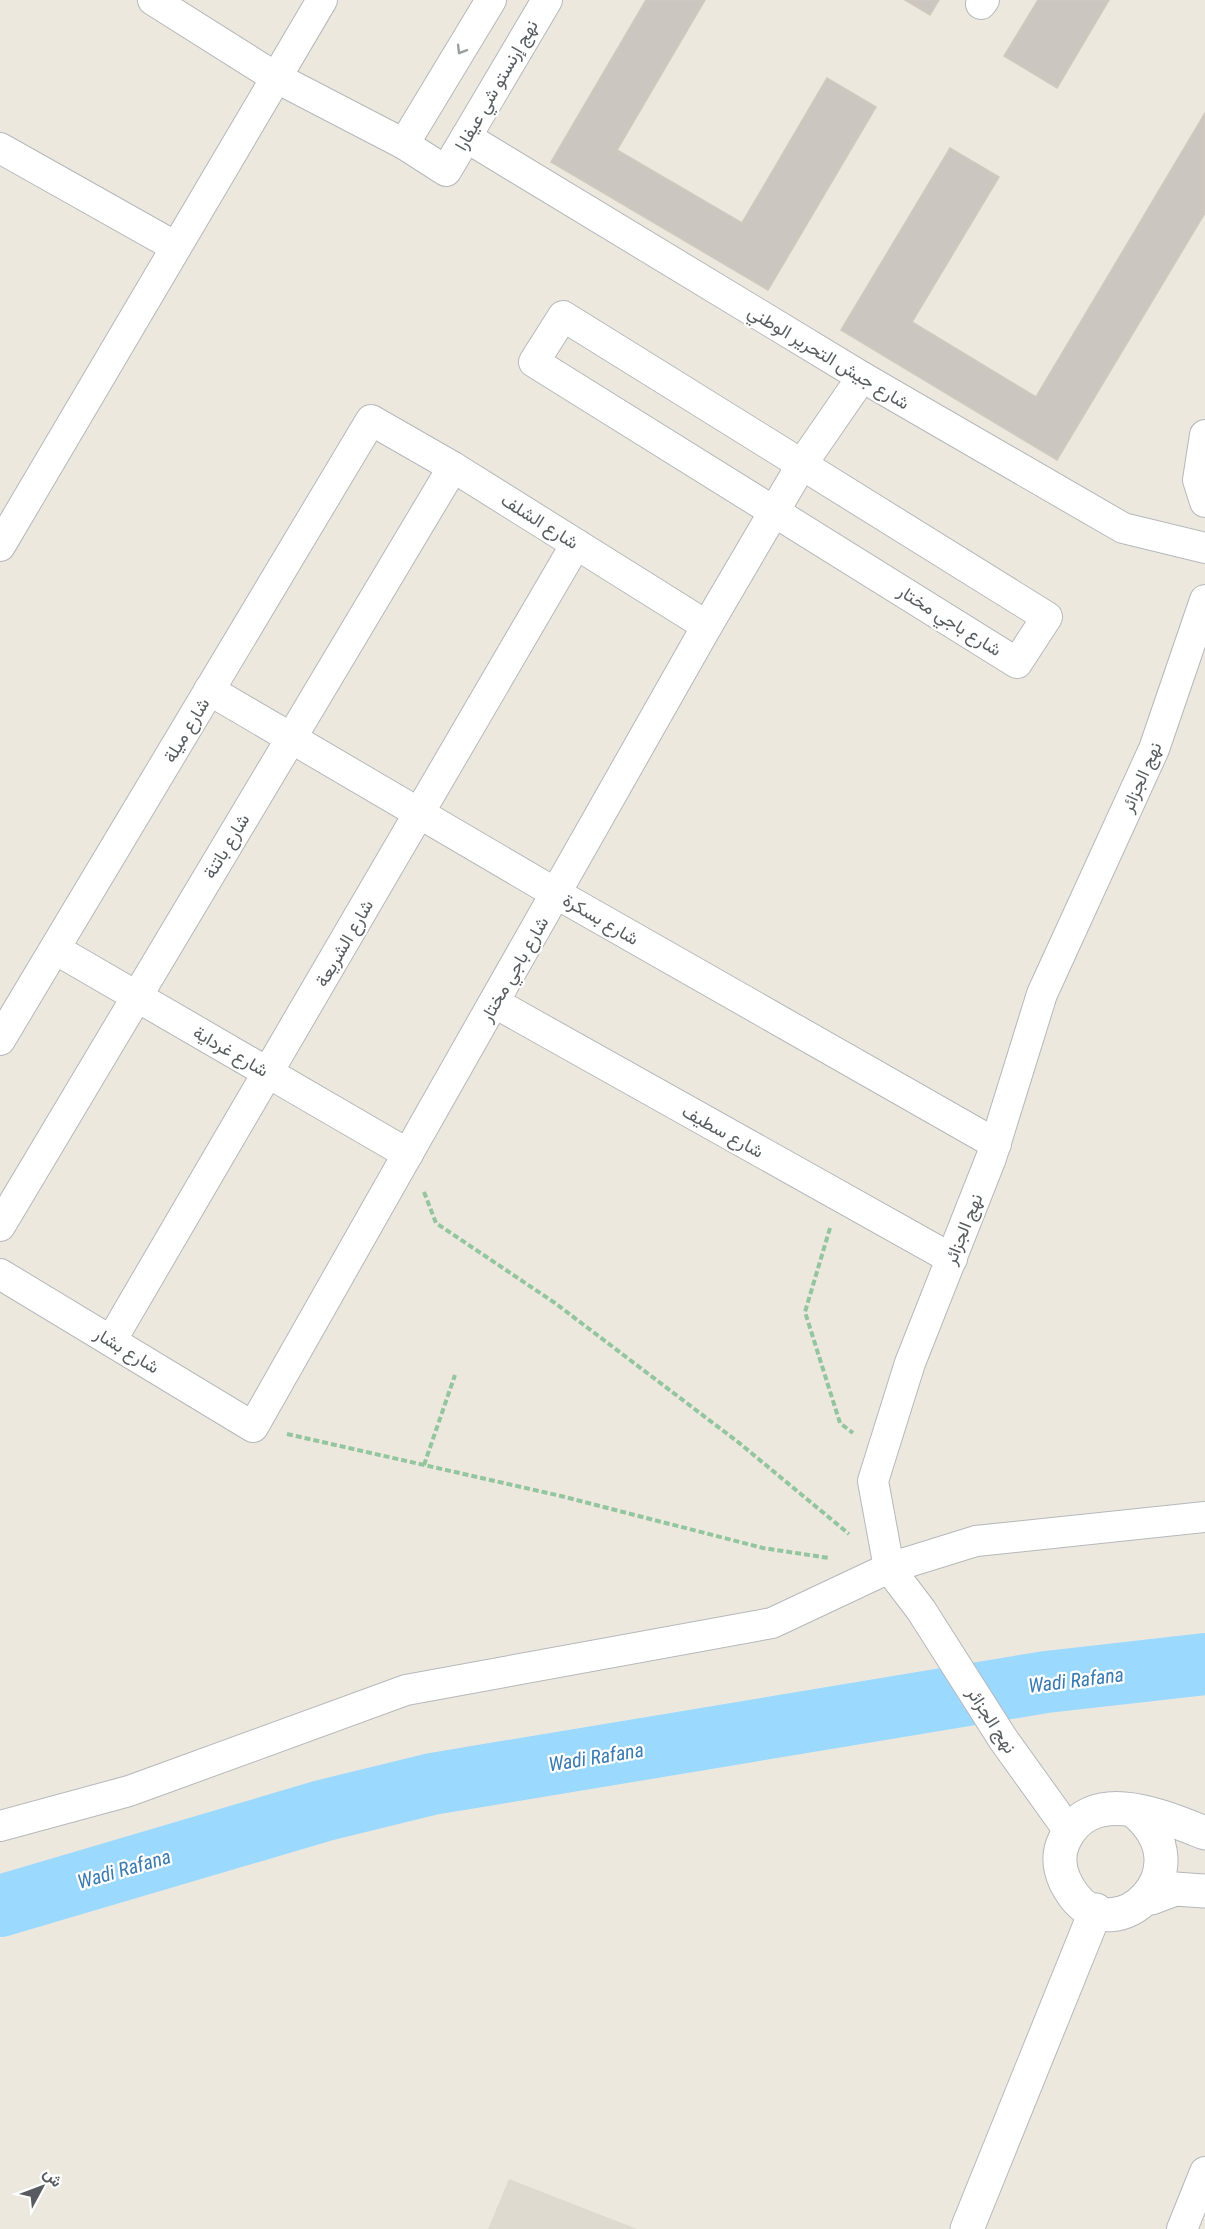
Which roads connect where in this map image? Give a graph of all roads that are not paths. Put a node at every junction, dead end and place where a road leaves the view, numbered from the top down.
1 (153, 0) edge
2 (322, 0) edge
3 (490, 0) edge
4 (547, 0) edge
5 (275, 77) junction
6 (466, 137) junction
7 (404, 144) junction
8 (0, 149) edge
9 (176, 247) junction
10 (861, 377) junction
11 (371, 420) joint
12 (1205, 435) edge
13 (802, 464) junction
14 (453, 467) junction
15 (1205, 502) edge
16 (775, 511) junction
17 (576, 544) junction
18 (0, 546) edge
19 (1205, 548) edge
20 (1205, 600) edge
21 (707, 626) junction
22 (209, 690) junction
23 (291, 738) junction
24 (419, 813) junction
25 (557, 894) junction
26 (54, 949) junction
27 (137, 996) junction
28 (495, 1003) junction
29 (0, 1040) edge
30 (268, 1072) junction
31 (996, 1144) junction
32 (408, 1154) junction
33 (0, 1226) edge
34 (952, 1258) junction
35 (0, 1274) edge
36 (111, 1341) junction
37 (253, 1427) joint
38 (1205, 1517) edge
39 (889, 1568) junction
40 (1135, 1812) junction
41 (0, 1826) edge
42 (1069, 1831) junction
43 (1205, 1833) edge
44 (1205, 1891) edge
45 (1151, 1898) junction
46 (1096, 1911) junction
47 (1205, 2172) edge
48 (967, 2229) edge
49 (1182, 2229) edge

1 - 5 street
2 - 5 street
3 -> 7 street
4 - 6 street, نهج إرنستو شي عيفارا
5 - 7 street
5 - 9 street
6 - 7 street, نهج إرنستو شي عيفارا
6 - 10 street, شارع جيش التحرير الوطني
8 - 9 street
9 - 18 street
10 - 13 street, شارع باجي مختار
10 - 19 street, شارع جيش التحرير الوطني
11 - 14 street, شارع الشلف
11 - 22 street, شارع ميلة
12 - 15 street
13 - 16 street, شارع باجي مختار
13 - 16 street, شارع باجي مختار
13 - 16 street, شارع باجي مختار
14 - 17 street, شارع الشلف
14 - 23 street, شارع باتنة
16 - 21 street, شارع باجي مختار
17 - 21 street, شارع الشلف
17 - 24 street, شارع الشريعة
20 - 31 street, نهج الجزائر
21 - 25 street, شارع باجي مختار
22 - 23 street, شارع بسكرة
22 - 26 street, شارع ميلة
23 - 24 street, شارع بسكرة
23 - 27 street, شارع باتنة
24 - 25 street, شارع بسكرة
24 - 30 street, شارع الشريعة
25 - 28 street, شارع باجي مختار
25 - 31 street, شارع بسكرة
26 - 27 street, شارع غرداية
26 - 29 street, شارع ميلة
27 - 30 street, شارع غرداية
27 - 33 street, شارع باتنة
28 - 32 street, شارع باجي مختار
28 - 34 street, شارع سطيف
30 - 32 street, شارع غرداية
30 - 36 street, شارع الشريعة
31 - 34 street, نهج الجزائر
32 - 37 street, شارع باجي مختار
34 - 39 street, نهج الجزائر
35 - 36 street, شارع بشار
36 - 37 street, شارع بشار
38 - 39 street
39 - 41 street
39 - 42 street, نهج الجزائر
40 - 42 street
40 - 43 street
40 - 45 street
42 - 46 street
44 - 45 street
45 - 46 street
46 - 48 street
47 - 49 street

